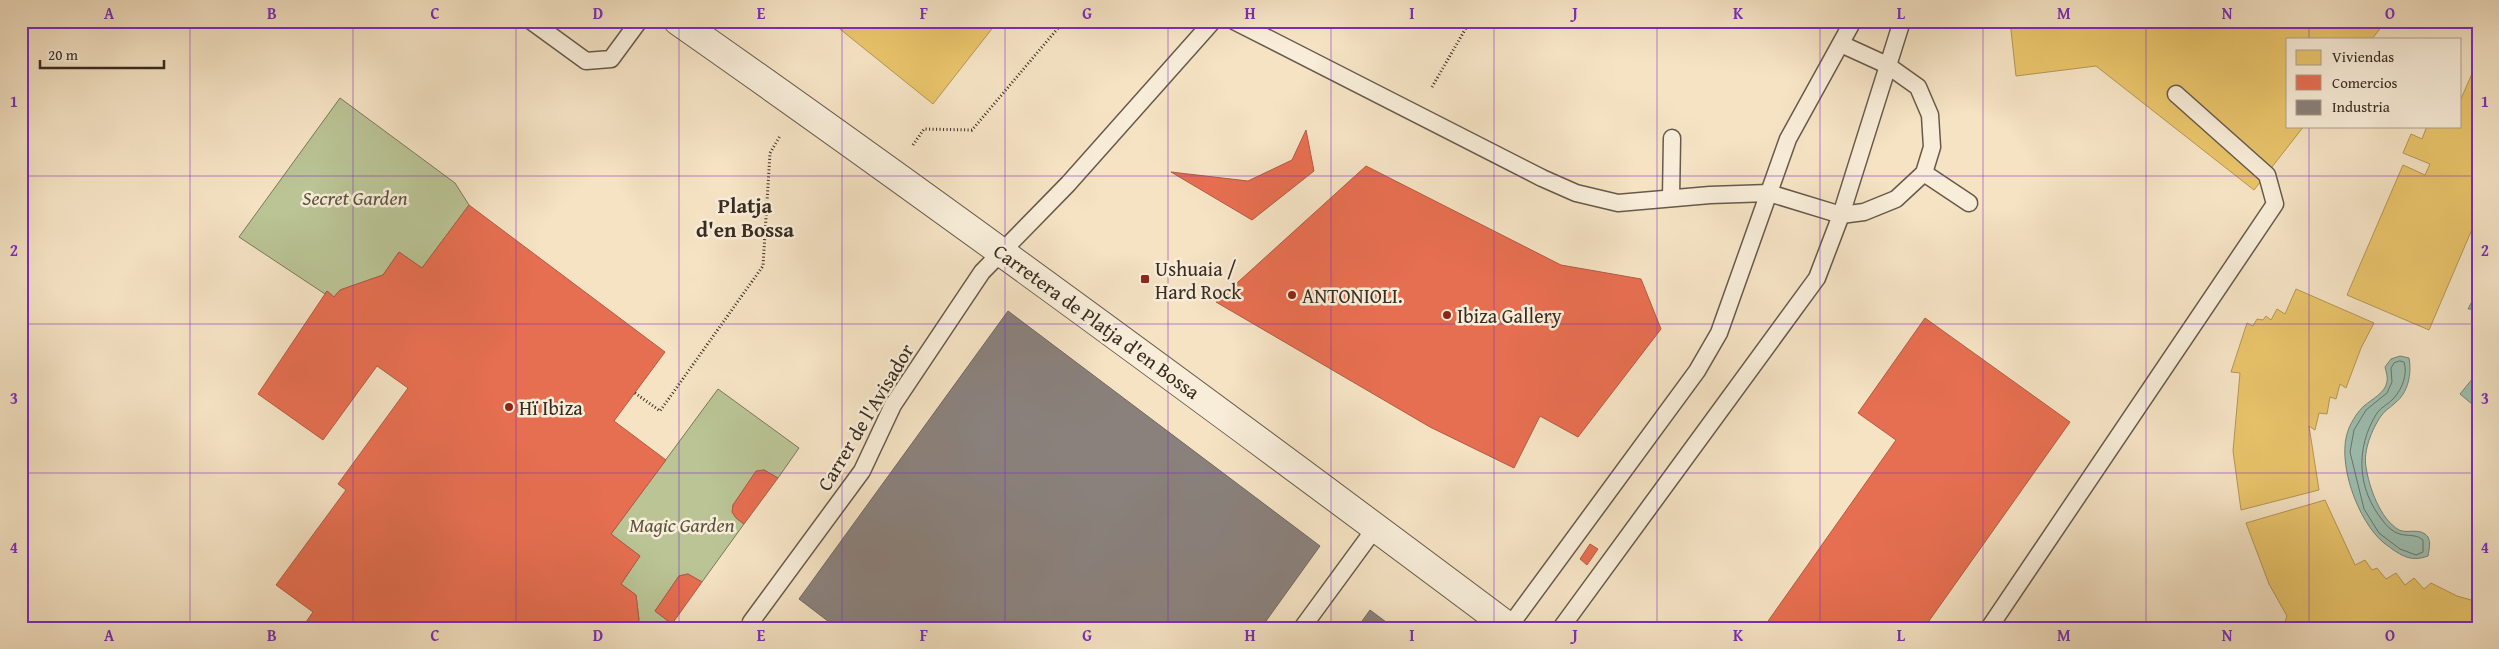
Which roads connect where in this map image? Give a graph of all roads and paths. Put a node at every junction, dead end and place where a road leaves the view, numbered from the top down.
1 (531, 21) edge
2 (639, 21) edge
3 (678, 21) edge
4 (1064, 21) edge
5 (1213, 21) edge
6 (1234, 21) edge
7 (1470, 21) edge
8 (1853, 21) edge
9 (1902, 21) edge
10 (1841, 44) junction
11 (1887, 65) junction
12 (2176, 94) dead end
13 (798, 106) junction
14 (1417, 114) junction
15 (1672, 138) dead end
16 (894, 173) junction
17 (1924, 173) junction
18 (1769, 193) junction
19 (1672, 198) junction
20 (1969, 203) dead end
21 (1841, 216) junction
22 (1001, 252) junction
23 (635, 392) dead end
24 (1376, 527) junction
25 (752, 626) edge
26 (1302, 628) edge
27 (1510, 628) edge
28 (1561, 628) edge
29 (1989, 628) edge

1 - 2 lane
3 - 13 street, Carretera de Platja d'en Bossa
4 - 16 path
5 - 22 lane, Carrer de l'Avisador
6 - 14 lane
7 - 14 path
8 - 10 lane
9 - 11 lane
10 - 11 lane
10 - 18 lane
11 - 17 lane
11 - 21 lane
12 - 29 lane
13 - 16 street, Carretera de Platja d'en Bossa
13 - 23 path
14 - 19 lane
15 - 19 lane
16 - 22 street, Carretera de Platja d'en Bossa
17 - 20 lane
17 - 21 lane
18 - 19 lane
18 - 21 lane
18 - 27 lane
21 - 28 lane
22 - 24 street, Carretera de Platja d'en Bossa
22 - 25 lane, Carrer de l'Avisador
24 - 26 lane
24 - 27 street, Carretera de Platja d'en Bossa

